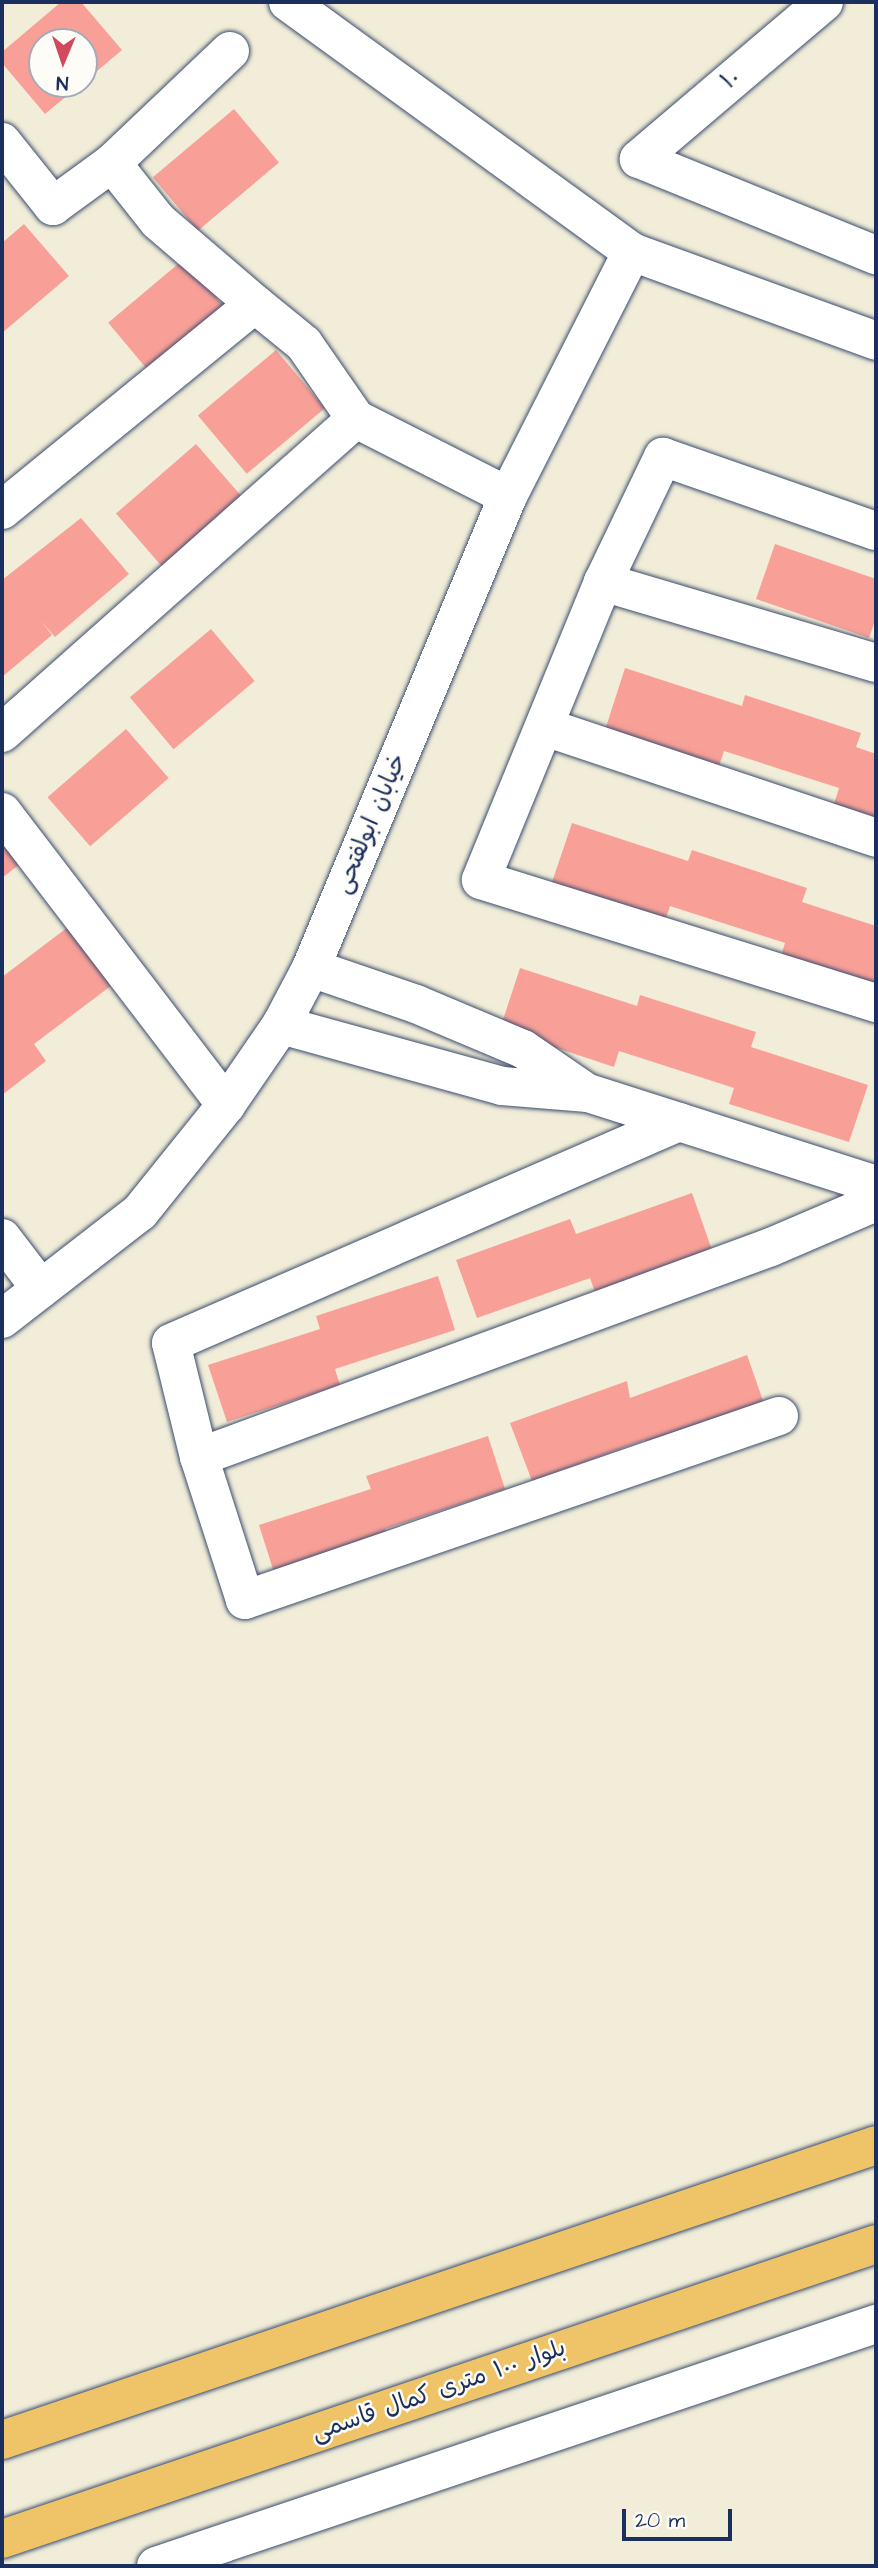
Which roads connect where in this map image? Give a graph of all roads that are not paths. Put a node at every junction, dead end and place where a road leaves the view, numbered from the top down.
1 (288, 2) edge
2 (824, 2) edge
3 (230, 51) dead end
4 (7, 158) edge
5 (112, 163) junction
6 (632, 251) junction
7 (876, 255) edge
8 (255, 304) junction
9 (876, 341) edge
10 (356, 419) junction
11 (508, 496) junction
12 (2, 510) edge
13 (876, 531) edge
14 (604, 582) junction
15 (876, 663) edge
16 (545, 727) junction
17 (2, 733) edge
18 (2, 812) edge
19 (876, 838) edge
20 (311, 968) junction
21 (876, 1003) edge
22 (281, 1025) junction
23 (588, 1093) junction
24 (226, 1105) junction
25 (679, 1122) junction
26 (876, 1185) edge
27 (876, 1202) edge
28 (2, 1238) edge
29 (41, 1289) junction
30 (2, 1319) edge
31 (779, 1416) dead end
32 (199, 1457) junction
33 (876, 2145) edge
34 (876, 2244) edge
35 (876, 2323) edge
36 (2, 2440) edge
37 (2, 2539) edge
38 (156, 2566) edge

1 - 6 street
2 - 7 street, ۱۰
3 - 5 street
4 - 5 street
5 - 8 street
6 - 9 street
6 - 11 street, خیابان ابولفتحی
8 - 10 street
8 - 12 street
10 - 11 street
10 - 17 street
11 - 20 street, خیابان ابولفتحی
13 - 14 street
14 - 15 street
14 - 16 street
16 - 19 street
16 - 21 street
18 - 24 street
20 - 22 street, خیابان ابولفتحی
20 - 23 street
22 - 23 street
22 - 24 street, خیابان ابولفتحی
23 - 25 street
24 - 29 street, خیابان ابولفتحی
25 - 26 street
25 - 32 street
27 - 32 street
28 - 29 street
29 - 30 street, خیابان ابولفتحی
31 - 32 street
33 - 36 main road
34 - 37 main road, بلوار ۱۰۰ متری کمال قاسمی
35 - 38 street

